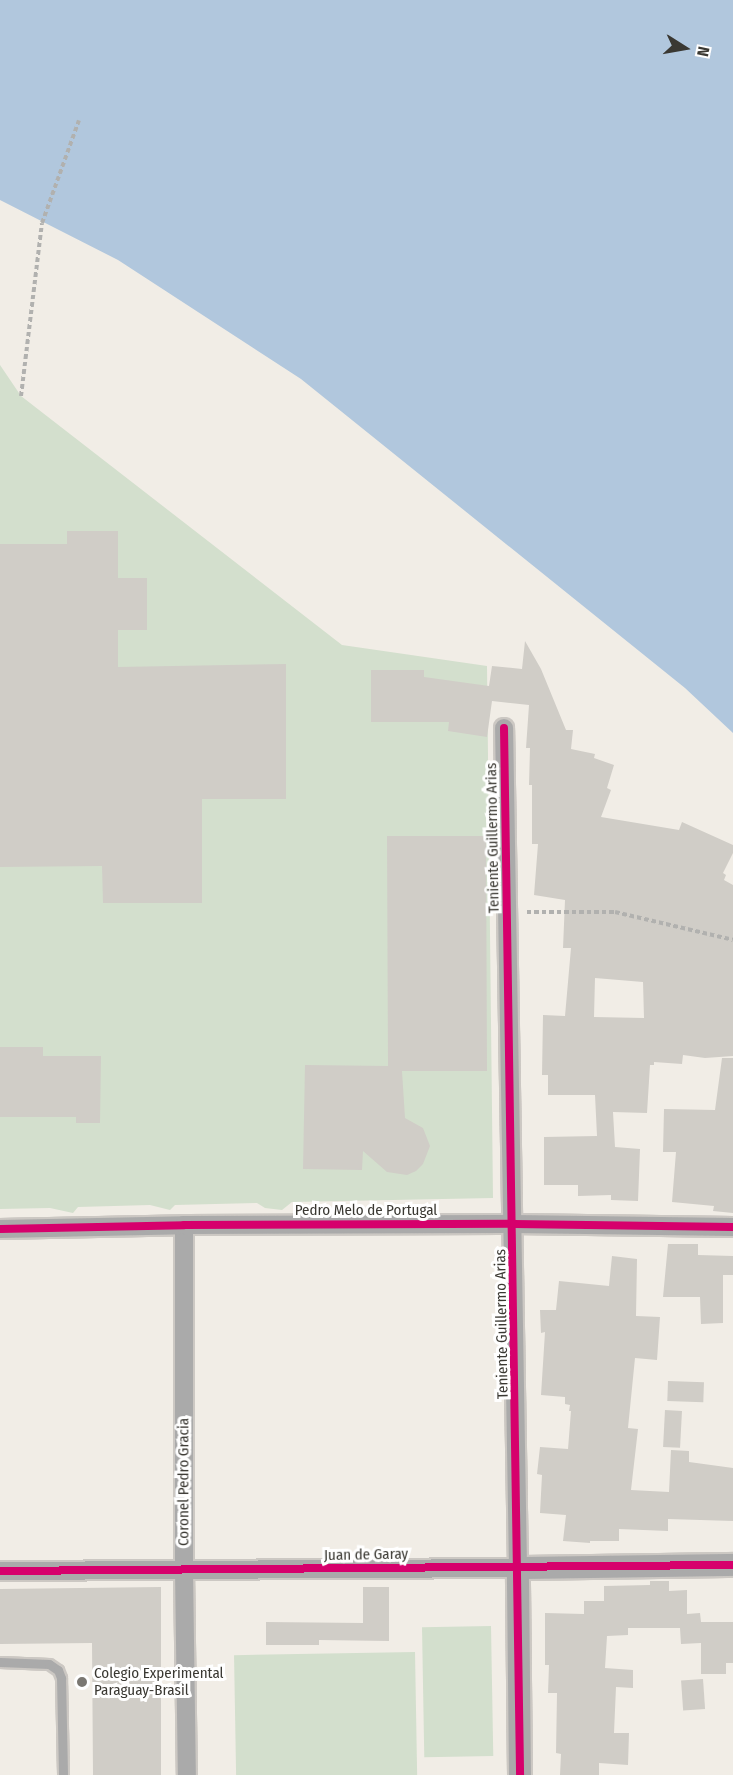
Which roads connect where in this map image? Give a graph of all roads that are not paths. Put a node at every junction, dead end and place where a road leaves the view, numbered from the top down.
1 (504, 728) dead end
2 (514, 1224) junction
3 (184, 1225) junction
4 (733, 1227) edge
5 (0, 1229) edge
6 (733, 1565) edge
7 (518, 1568) junction
8 (184, 1570) junction
9 (0, 1571) edge
10 (0, 1662) edge
11 (63, 1775) edge
12 (187, 1775) edge
13 (520, 1775) edge

1 - 2 street, Teniente Guillermo Arias
2 - 3 street, Pedro Melo de Portugal
2 - 4 street, Pedro Melo de Portugal
2 - 7 street, Teniente Guillermo Arias
3 - 5 street, Pedro Melo de Portugal
3 - 8 street, Coronel Pedro Gracia
6 - 7 street, Juan de Garay
7 - 8 street, Juan de Garay
7 - 13 street, Teniente Guillermo Arias
8 - 9 street, Juan de Garay
8 - 12 street, Coronel Pedro Gracia
10 - 11 lane

